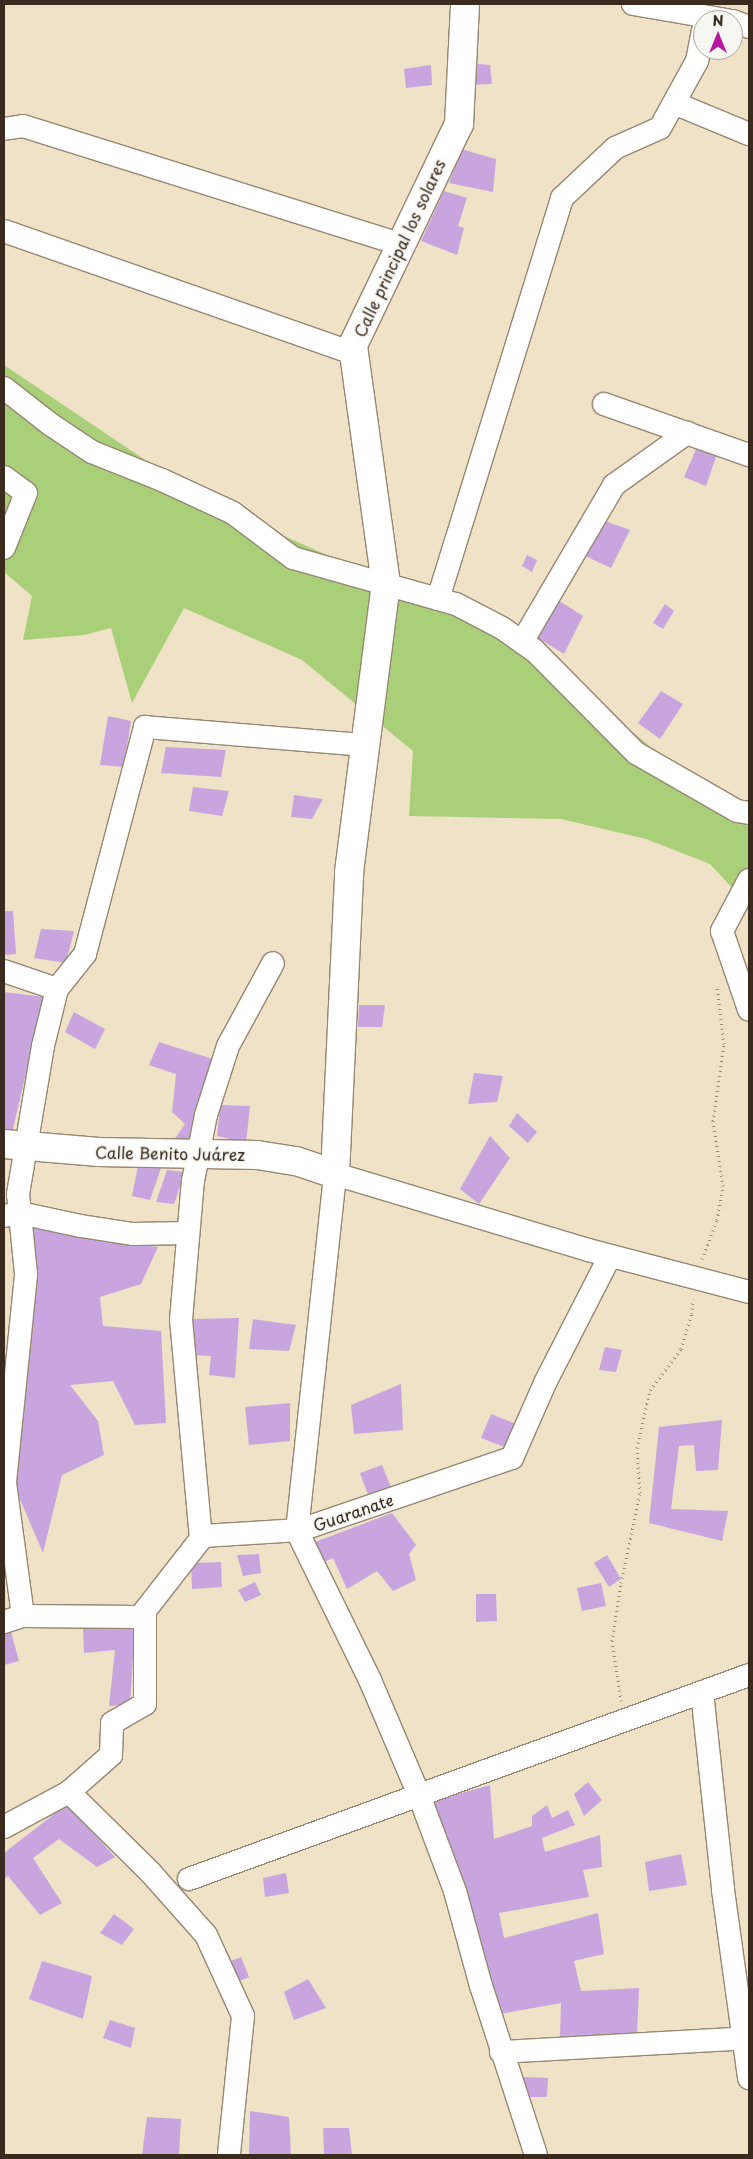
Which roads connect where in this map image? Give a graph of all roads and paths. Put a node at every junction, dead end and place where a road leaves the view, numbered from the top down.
1 (465, 4) edge
2 (633, 4) edge
3 (693, 18) edge
4 (697, 60) edge
5 (674, 103) junction
6 (4, 129) edge
7 (749, 134) edge
8 (4, 231) edge
9 (402, 245) junction
10 (355, 354) junction
11 (4, 388) edge
12 (604, 404) dead end
13 (686, 433) junction
14 (749, 455) edge
15 (4, 477) edge
16 (4, 548) edge
17 (386, 584) junction
18 (438, 599) junction
19 (522, 642) junction
20 (366, 745) junction
21 (749, 813) edge
22 (749, 880) edge
23 (273, 962) dead end
24 (4, 971) edge
25 (57, 989) junction
26 (749, 1010) edge
27 (14, 1146) edge
28 (199, 1154) junction
29 (335, 1174) junction
30 (12, 1215) edge
31 (187, 1233) junction
32 (610, 1256) junction
33 (749, 1292) edge
34 (297, 1531) junction
35 (201, 1539) junction
36 (145, 1611) junction
37 (13, 1619) edge
38 (749, 1675) edge
39 (702, 1692) junction
40 (69, 1792) junction
41 (419, 1795) junction
42 (4, 1827) edge
43 (189, 1879) dead end
44 (747, 2038) edge
45 (501, 2052) junction
46 (749, 2078) edge
47 (229, 2155) edge
48 (536, 2155) edge

1 - 9 main road, Calle principal los solares
2 - 3 street
4 - 5 street
5 - 7 street
5 - 18 street
6 - 9 street
8 - 10 street
9 - 10 main road, Calle principal los solares
10 - 17 main road, Calle principal los solares
11 - 17 street
12 - 13 street
13 - 14 street
13 - 19 street
15 - 16 street
17 - 18 street
17 - 20 main road, Calle principal los solares
18 - 19 street
19 - 21 street
20 - 25 street
20 - 29 main road, Calle principal los solares
22 - 26 street
23 - 28 street
24 - 25 street
25 - 27 street
27 - 28 main road, Calle Benito Juárez
27 - 30 street
28 - 29 main road, Calle Benito Juárez
28 - 31 street
29 - 32 street
29 - 34 street
30 - 31 street
30 - 37 street
31 - 35 street
32 - 33 street
32 - 34 street, Guaranate
34 - 35 street, Guaranate
34 - 41 street
35 - 36 street
36 - 37 street
36 - 40 street
38 - 39 street
39 - 41 street
39 - 44 street
40 - 42 street
40 - 47 street
41 - 43 street
41 - 45 street
44 - 45 street
44 - 46 street
45 - 48 street

